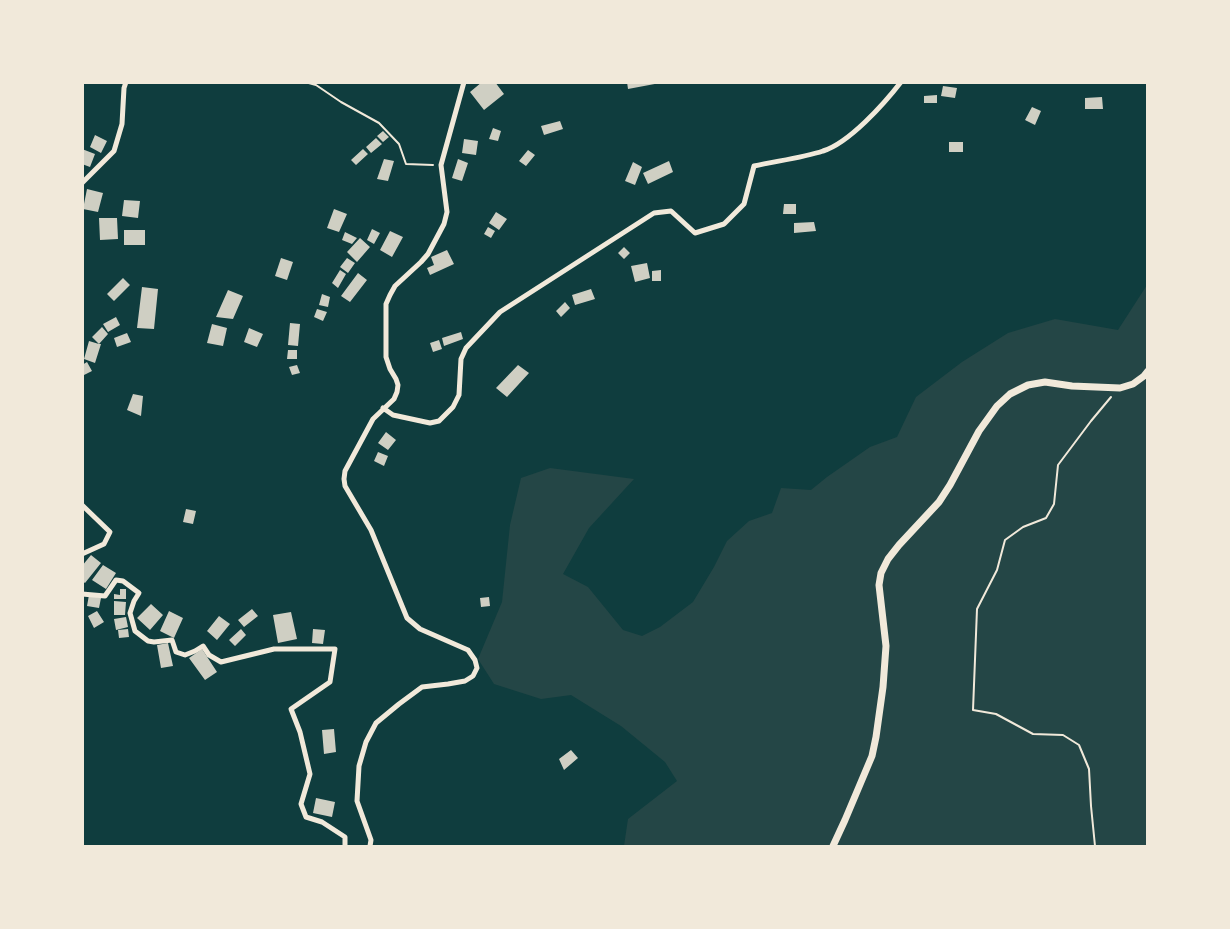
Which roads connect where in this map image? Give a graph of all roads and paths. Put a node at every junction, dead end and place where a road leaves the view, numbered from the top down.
1 (126, 82) edge
2 (305, 82) edge
3 (464, 82) edge
4 (901, 82) edge
5 (441, 165) junction
6 (82, 183) edge
7 (1148, 371) edge
8 (1120, 388) junction
9 (383, 408) junction
10 (82, 506) edge
11 (82, 554) edge
12 (82, 594) edge
13 (345, 846) edge
14 (370, 846) edge
15 (833, 846) edge
16 (1095, 846) edge

1 - 6 street
2 - 5 path
3 - 5 street
4 - 9 street
5 - 9 street
7 - 8 street
8 - 15 street
8 - 16 path
9 - 14 street
10 - 11 street
12 - 13 street

